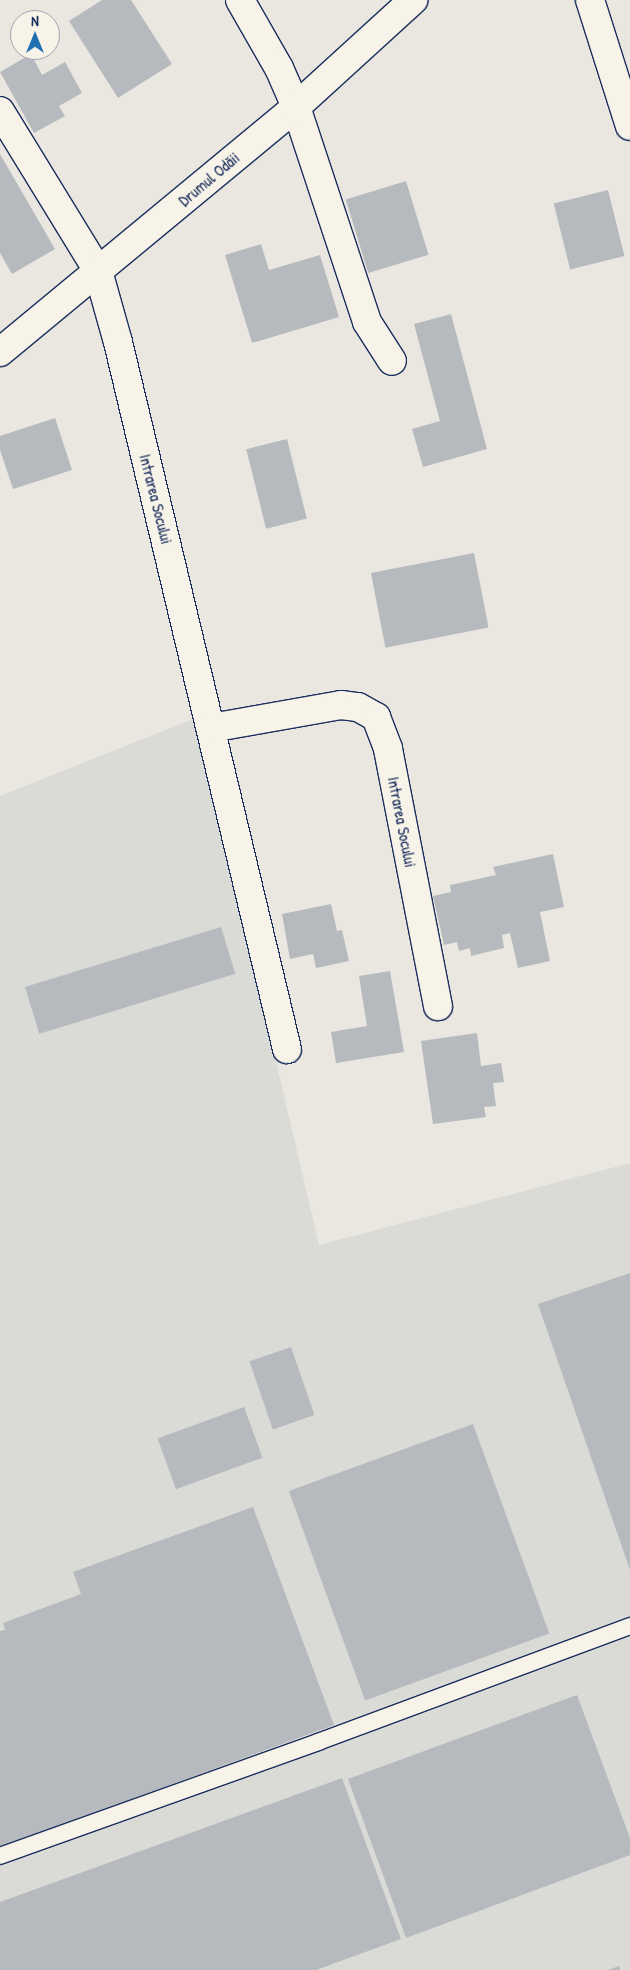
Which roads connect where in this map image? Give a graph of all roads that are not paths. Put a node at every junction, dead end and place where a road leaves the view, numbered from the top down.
1 (240, 0) edge
2 (413, 0) edge
3 (590, 0) edge
4 (296, 107) junction
5 (0, 111) edge
6 (630, 126) edge
7 (98, 271) junction
8 (0, 352) edge
9 (392, 361) dead end
10 (211, 728) junction
11 (438, 1006) dead end
12 (287, 1049) dead end
13 (630, 1626) edge
14 (0, 1856) edge

1 - 4 street
2 - 4 street, Drumul Odăii
3 - 6 street
4 - 7 street, Drumul Odăii
4 - 9 street
5 - 7 street, Intrarea Socului
7 - 8 street, Drumul Odăii
7 - 10 street, Intrarea Socului
10 - 11 street, Intrarea Socului
10 - 12 street, Intrarea Socului
13 - 14 lane

